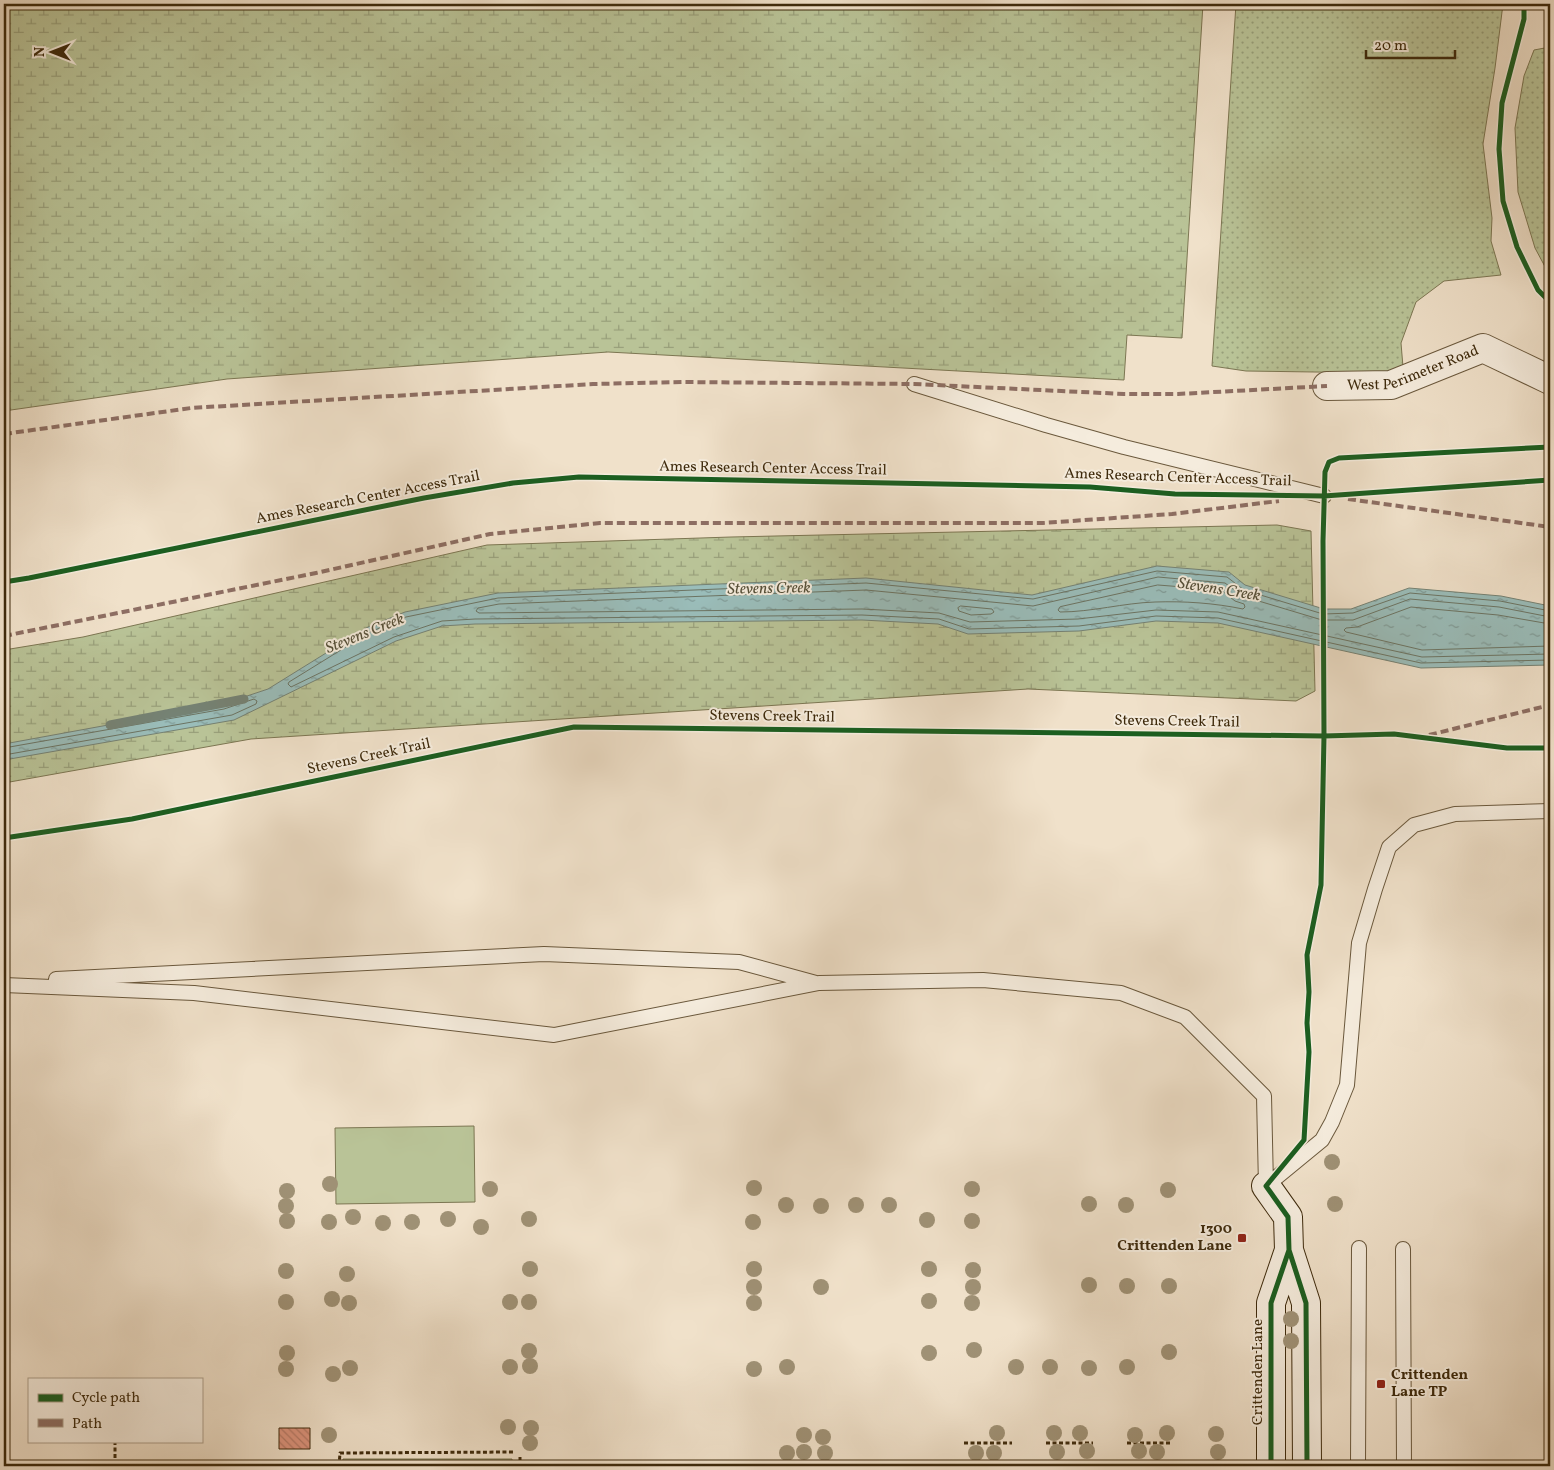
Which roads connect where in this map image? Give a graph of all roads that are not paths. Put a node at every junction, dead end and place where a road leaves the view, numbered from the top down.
1 (1550, 380) edge
2 (914, 384) dead end
3 (1327, 386) dead end
4 (1324, 496) dead end
5 (1550, 811) edge
6 (4, 983) edge
7 (819, 983) junction
8 (1266, 1186) junction
9 (1359, 1248) dead end
10 (1403, 1249) dead end
11 (1289, 1250) junction
12 (1271, 1466) edge
13 (1306, 1466) edge
14 (1358, 1466) edge
15 (1404, 1466) edge

1 - 3 street, West Perimeter Road
2 - 4 lane
5 - 8 lane
6 - 7 lane
6 - 7 lane
7 - 8 lane
8 - 11 street, Crittenden Lane
9 - 14 lane
10 - 15 lane
11 - 12 street, Crittenden Lane
11 - 13 street, Crittenden Lane

